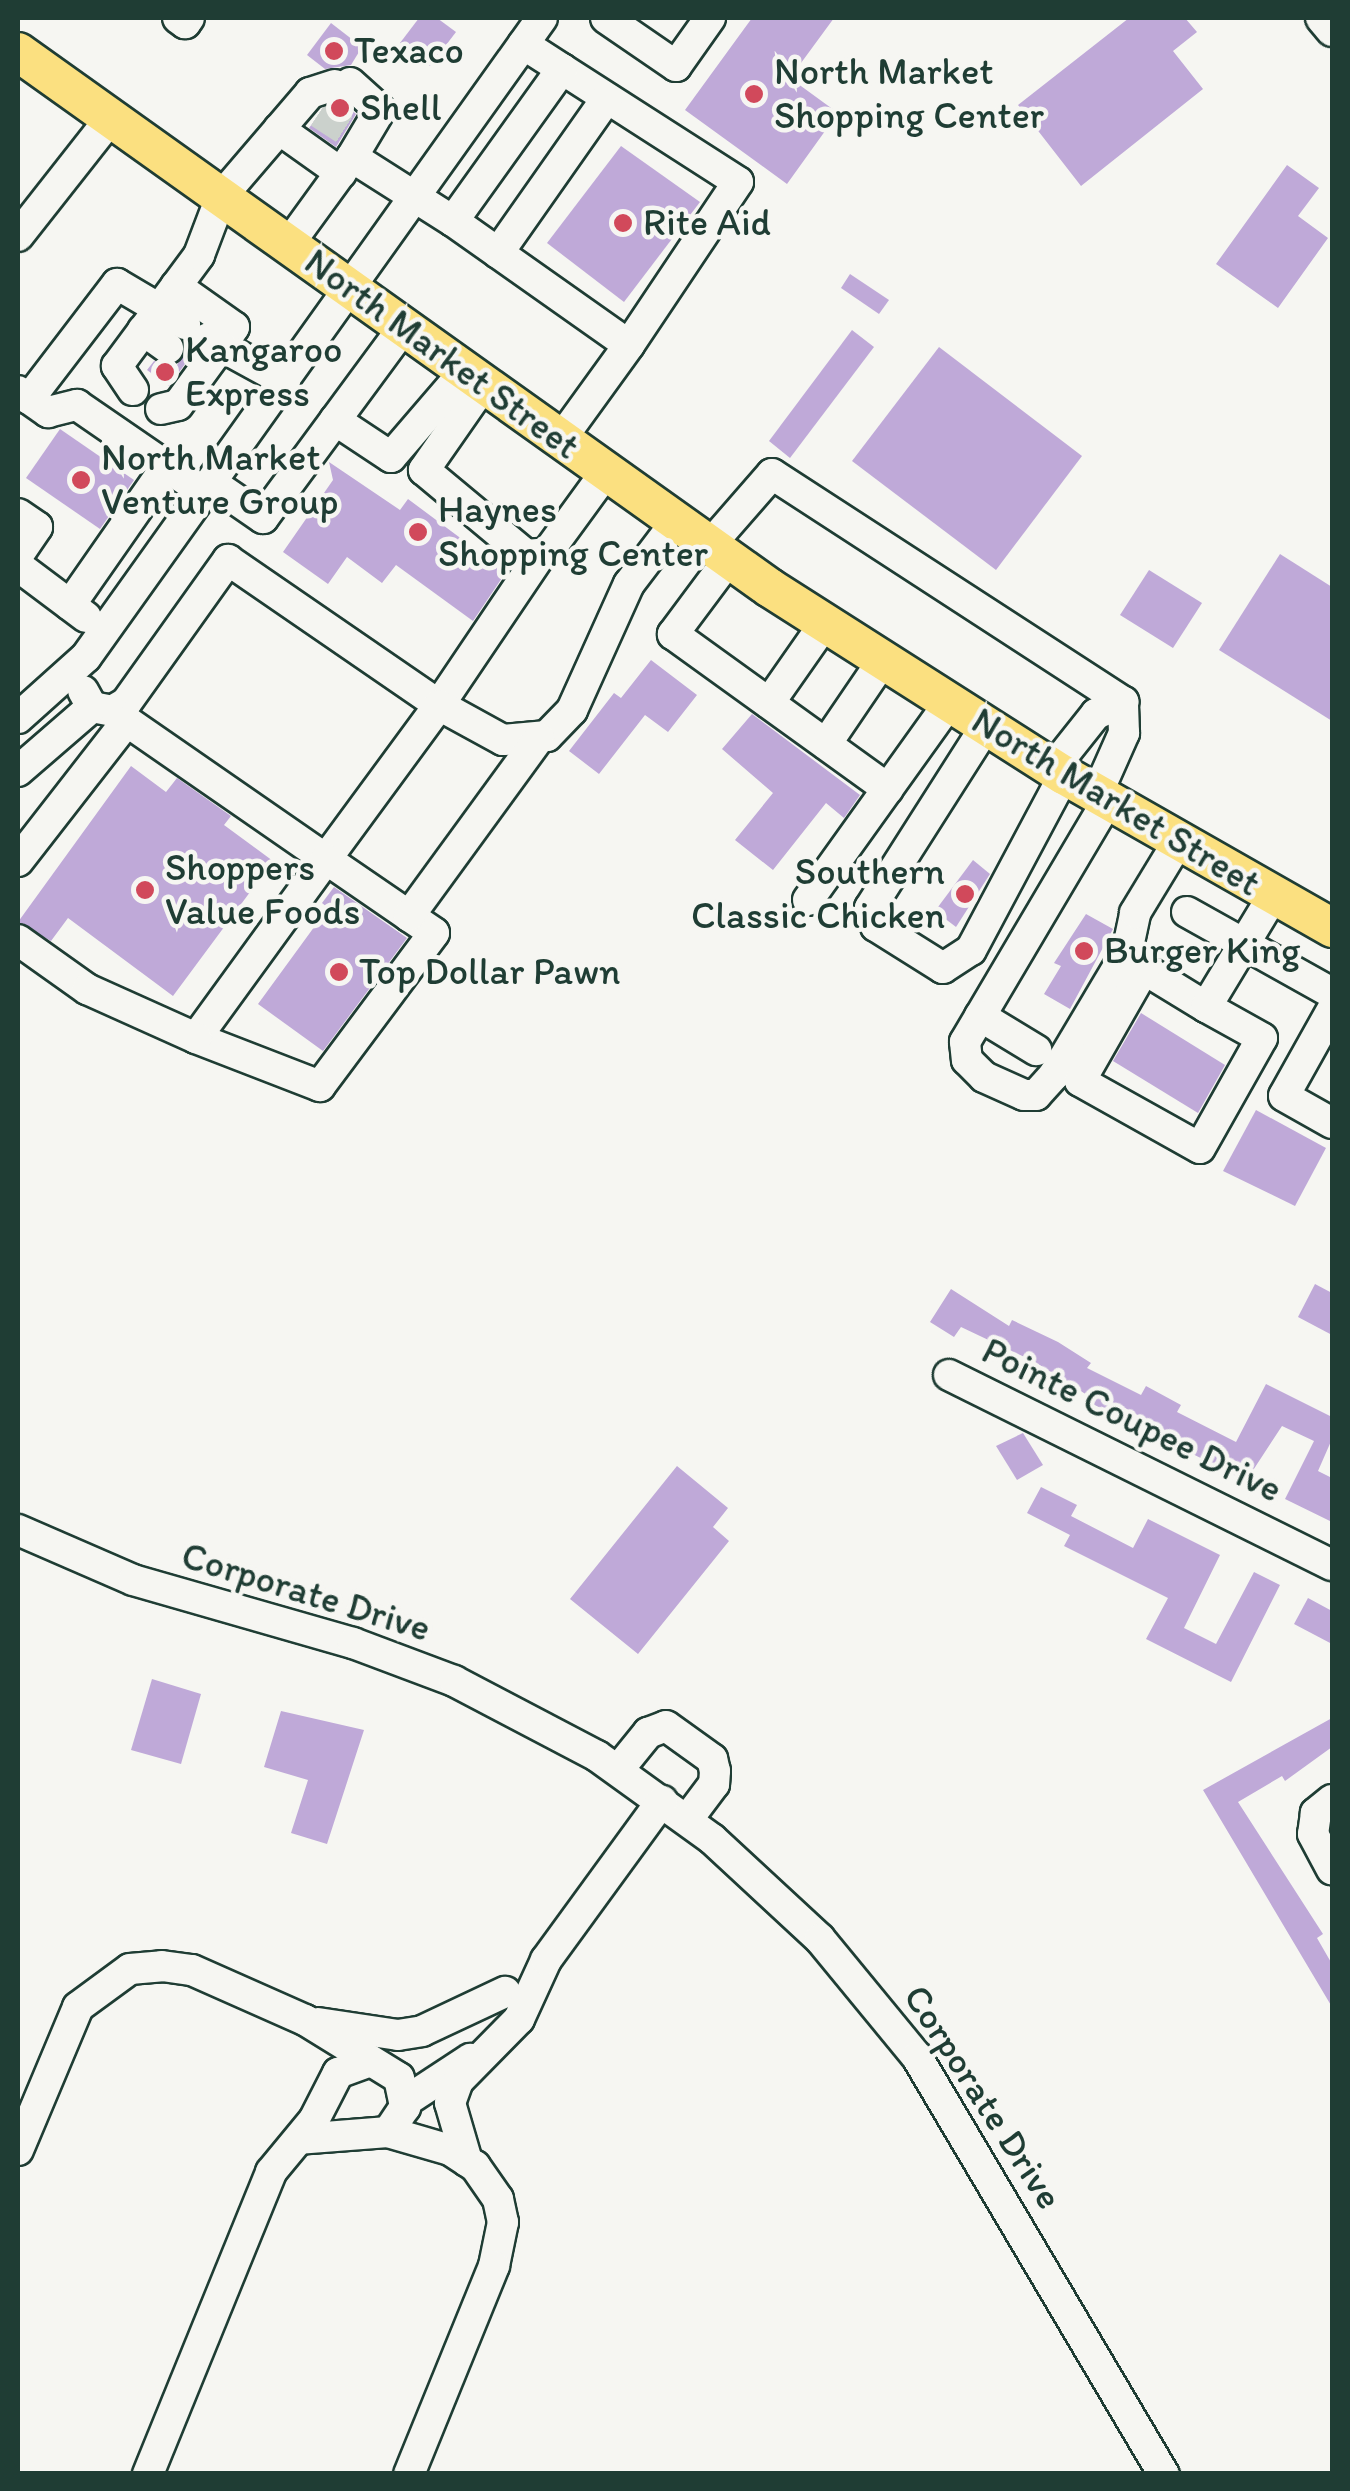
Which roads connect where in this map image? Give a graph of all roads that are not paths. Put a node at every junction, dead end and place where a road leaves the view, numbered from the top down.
1 (178, 18) edge
2 (189, 18) edge
3 (542, 18) edge
4 (606, 18) edge
5 (710, 18) edge
6 (1321, 18) edge
7 (1332, 31) edge
8 (524, 44) junction
9 (18, 52) edge
10 (562, 69) junction
11 (606, 98) junction
12 (110, 119) junction
13 (279, 129) junction
14 (352, 152) junction
15 (18, 186) edge
16 (221, 197) junction
17 (415, 197) junction
18 (453, 221) junction
19 (23, 228) edge
20 (288, 244) junction
21 (498, 253) junction
22 (351, 289) junction
23 (404, 327) junction
24 (184, 335) junction
25 (628, 345) junction
26 (125, 378) dead end
27 (474, 378) junction
28 (285, 381) junction
29 (23, 395) edge
30 (170, 407) dead end
31 (335, 420) junction
32 (560, 439) junction
33 (167, 466) junction
34 (606, 472) junction
35 (208, 488) junction
36 (18, 514) edge
37 (676, 522) junction
38 (720, 552) junction
39 (18, 555) edge
40 (538, 558) junction
41 (18, 566) edge
42 (70, 605) junction
43 (825, 623) junction
44 (105, 631) junction
45 (883, 660) junction
46 (72, 671) junction
47 (1123, 702) junction
48 (769, 703) junction
49 (950, 703) junction
50 (438, 705) junction
51 (110, 713) junction
52 (18, 718) edge
53 (986, 726) junction
54 (539, 738) junction
55 (826, 744) junction
56 (18, 771) edge
57 (1059, 772) junction
58 (888, 788) junction
59 (1102, 798) junction
60 (1178, 842) junction
61 (326, 859) junction
62 (18, 860) edge
63 (1273, 896) junction
64 (808, 900) dead end
65 (1187, 912) dead end
66 (409, 916) junction
67 (1332, 928) edge
68 (18, 940) edge
69 (1244, 944) junction
70 (1332, 993) edge
71 (1206, 1006) junction
72 (1332, 1010) edge
73 (980, 1016) junction
74 (196, 1038) junction
75 (1036, 1050) dead end
76 (1332, 1123) edge
77 (950, 1375) dead end
78 (18, 1530) edge
79 (1332, 1564) edge
80 (618, 1770) junction
81 (1332, 1800) edge
82 (662, 1802) junction
83 (687, 1820) junction
84 (1332, 1869) edge
85 (546, 1960) junction
86 (505, 1992) junction
87 (305, 2020) junction
88 (480, 2052) junction
89 (381, 2066) junction
90 (330, 2090) junction
91 (400, 2113) junction
92 (350, 2135) junction
93 (300, 2139) junction
94 (18, 2150) edge
95 (458, 2156) junction
96 (148, 2474) edge
97 (409, 2474) edge
98 (1164, 2474) edge

1 - 2 street
3 - 8 street
4 - 5 street
6 - 7 street
8 - 10 street
8 - 17 street
9 - 12 main road, North Market Street
10 - 11 street
10 - 18 street
11 - 21 street
11 - 25 street
12 - 16 main road, North Market Street
12 - 19 street
13 - 14 street
13 - 14 street
13 - 16 street
14 - 17 street
14 - 20 street
15 - 19 street
16 - 20 main road, North Market Street
16 - 24 street
17 - 18 street
17 - 22 street
18 - 21 street
20 - 22 main road, North Market Street
21 - 25 street
22 - 23 main road, North Market Street
22 - 28 street
23 - 27 main road, North Market Street
23 - 31 street
24 - 26 street
24 - 28 street
24 - 29 street
24 - 30 street
25 - 32 street
27 - 31 street
27 - 32 main road, North Market Street
27 - 40 street
28 - 35 street
29 - 33 street
31 - 35 street
32 - 34 main road, North Market Street
33 - 35 street
33 - 42 street
34 - 37 main road, North Market Street
34 - 40 street
35 - 44 street
36 - 39 street
37 - 38 main road, North Market Street
37 - 54 street
38 - 43 main road, North Market Street
38 - 47 street
38 - 48 street
40 - 50 street
41 - 42 street
42 - 44 street
43 - 45 main road, North Market Street
43 - 48 street
44 - 46 street
45 - 49 main road, North Market Street
45 - 55 street
46 - 51 street
46 - 52 street
47 - 57 street
47 - 59 street
48 - 55 street
49 - 53 main road, North Market Street
49 - 58 street
50 - 51 street
50 - 54 street
50 - 61 street
51 - 56 street
51 - 61 street
51 - 62 street
53 - 57 main road, North Market Street
53 - 57 street
54 - 66 street
55 - 58 street
57 - 59 main road, North Market Street
58 - 64 street
59 - 60 main road, North Market Street
59 - 73 street
60 - 63 main road, North Market Street
60 - 73 street
61 - 66 street
61 - 74 street
63 - 67 main road, North Market Street
63 - 69 street
65 - 69 street
66 - 74 street
68 - 74 street
69 - 70 street
69 - 71 street
71 - 71 street
72 - 76 street
73 - 75 street
77 - 79 street, Pointe Coupee Drive
78 - 80 street, Corporate Drive
80 - 82 street, Corporate Drive
80 - 83 street
81 - 84 street
82 - 83 street, Corporate Drive
82 - 85 street
83 - 98 street, Corporate Drive
85 - 86 street
85 - 88 street
86 - 87 street
86 - 89 street
87 - 89 street
87 - 90 street
87 - 94 street
88 - 91 street
88 - 95 street
89 - 90 street
89 - 91 street
90 - 92 street
90 - 93 street
91 - 92 street
91 - 95 street
92 - 93 street
93 - 96 street
95 - 97 street

